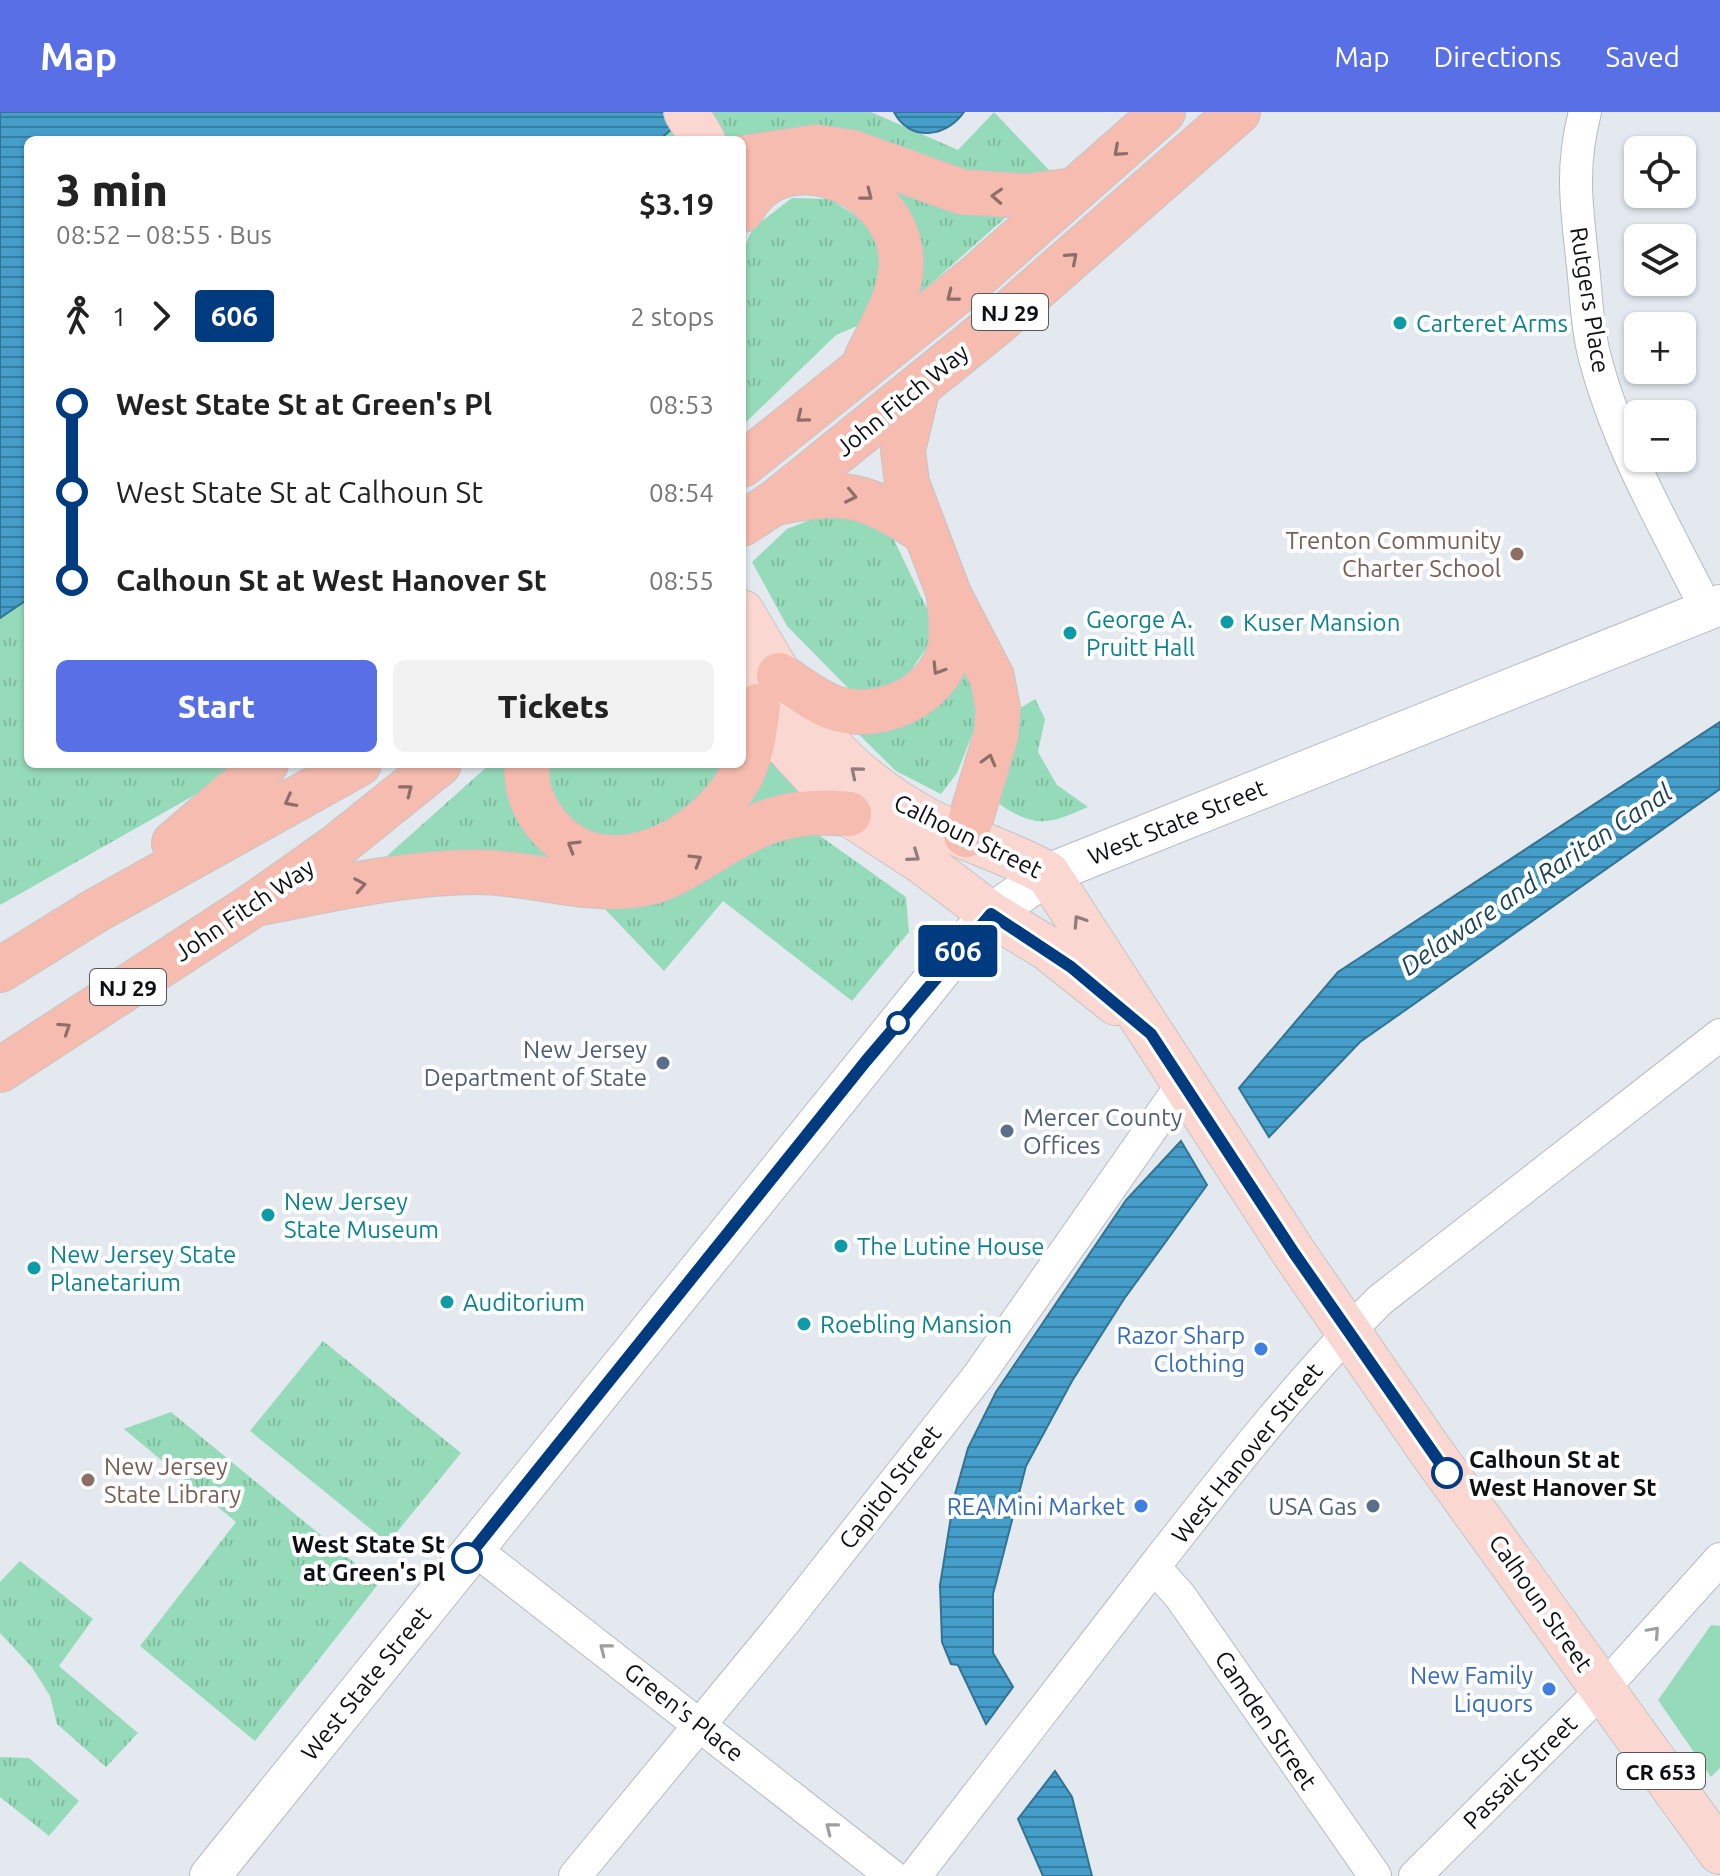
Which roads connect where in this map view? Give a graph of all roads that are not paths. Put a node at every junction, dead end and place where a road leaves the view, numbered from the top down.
1 (1163, 112) edge
2 (1238, 112) edge
3 (1585, 112) edge
4 (746, 157) edge
5 (1075, 190) junction
6 (746, 205) edge
7 (861, 368) junction
8 (918, 387) junction
9 (746, 462) edge
10 (758, 513) edge
11 (923, 531) junction
12 (949, 594) junction
13 (1713, 607) edge
14 (746, 628) edge
15 (760, 685) edge
16 (746, 764) edge
17 (261, 768) edge
18 (352, 768) edge
19 (434, 768) edge
20 (528, 768) edge
21 (744, 768) edge
22 (849, 814) junction
23 (966, 835) junction
24 (1048, 874) junction
25 (255, 904) junction
26 (95, 911) junction
27 (991, 914) junction
28 (0, 970) edge
29 (1151, 1034) junction
30 (1720, 1035) edge
31 (0, 1070) edge
32 (1195, 1098) junction
33 (1348, 1332) junction
34 (474, 1549) junction
35 (1720, 1559) edge
36 (1154, 1567) junction
37 (1602, 1690) junction
38 (700, 1724) junction
39 (1720, 1852) edge
40 (210, 1876) edge
41 (575, 1876) edge
42 (892, 1876) edge
43 (915, 1876) edge
44 (1375, 1876) edge
45 (1415, 1876) edge

1 -> 5 highway, John Fitch Way / NJ 29
8 -> 2 highway, John Fitch Way / NJ 29
3 - 13 street, Rutgers Place
5 -> 4 highway
5 -> 7 highway, John Fitch Way / NJ 29
6 -> 7 highway
7 -> 9 highway, John Fitch Way / NJ 29
8 - 10 highway, John Fitch Way / NJ 29
8 - 11 highway
10 -> 11 highway
11 - 12 highway
12 -> 15 highway
23 -> 12 highway
13 - 24 street, West State Street
14 - 15 main road, Calhoun Street
15 -> 16 highway
15 - 22 main road, Calhoun Street
23 -> 15 main road, Calhoun Street
17 - 26 highway
18 -> 26 highway
25 -> 19 highway, John Fitch Way / NJ 29
21 -> 20 highway
25 -> 22 highway
22 -> 27 main road, Calhoun Street
23 - 24 main road, Calhoun Street
24 - 27 street, West State Street
29 -> 24 main road, Calhoun Street
31 -> 25 highway, John Fitch Way / NJ 29
26 - 28 highway
27 - 29 main road, Calhoun Street
27 - 34 street, West State Street
29 - 32 main road, Calhoun Street
30 - 33 street, West Hanover Street
32 - 33 main road, Calhoun Street / CR 653
32 - 38 street, Capitol Street
33 - 36 street, West Hanover Street
33 - 37 main road, Calhoun Street / CR 653
38 -> 34 street, Green's Place
34 - 40 street, West State Street
37 -> 35 street, Passaic Street
36 - 43 street, West Hanover Street
36 - 44 street, Camden Street
37 - 39 main road, Calhoun Street / CR 653
37 - 45 street, Passaic Street
38 - 41 street, Capitol Street
42 -> 38 street, Green's Place

